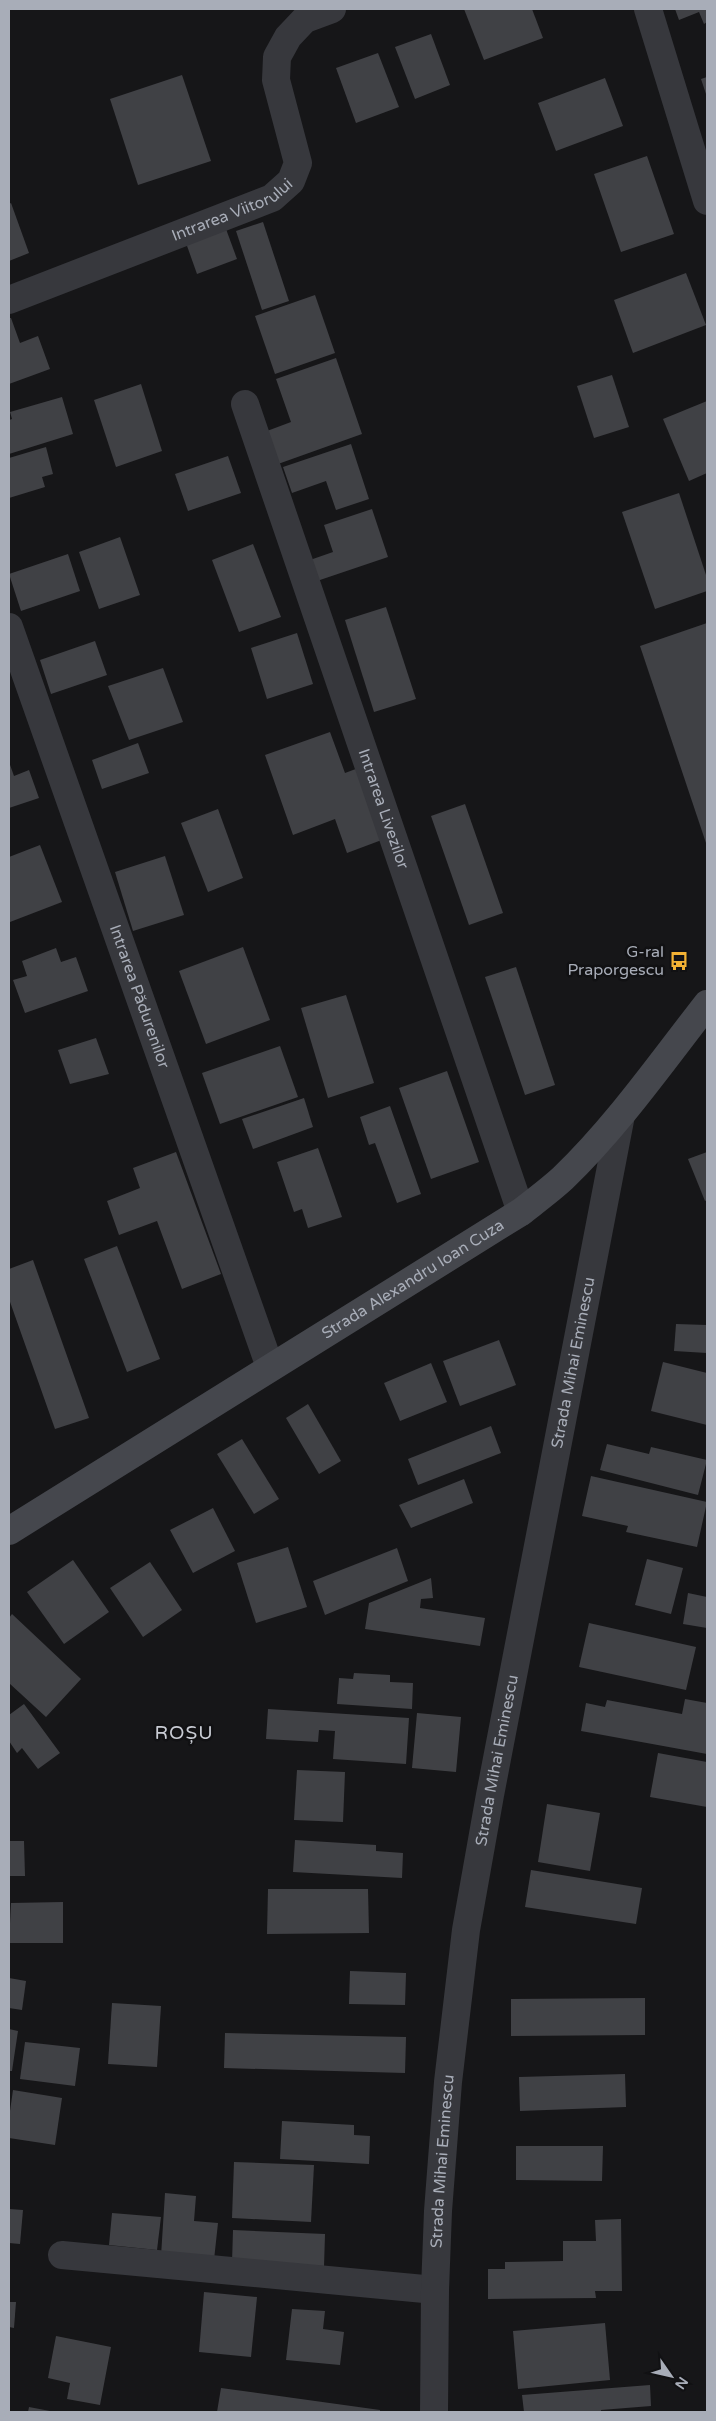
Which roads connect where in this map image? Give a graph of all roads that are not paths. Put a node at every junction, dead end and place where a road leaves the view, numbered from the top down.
1 (332, 9) edge
2 (648, 9) edge
3 (707, 201) edge
4 (9, 300) edge
5 (245, 404) dead end
6 (9, 627) edge
7 (707, 1004) edge
8 (621, 1115) junction
9 (521, 1212) junction
10 (270, 1367) junction
11 (9, 1531) edge
12 (62, 2255) dead end
13 (435, 2290) junction
14 (434, 2412) edge

1 - 4 street, Intrarea Viitorului
2 - 3 street
5 - 9 street, Intrarea Livezilor
6 - 10 street, Intrarea Pădurenilor
7 - 8 main road, Strada Alexandru Ioan Cuza
8 - 9 main road, Strada Alexandru Ioan Cuza
8 - 13 street, Strada Mihai Eminescu
9 - 10 main road, Strada Alexandru Ioan Cuza
10 - 11 main road, Strada Alexandru Ioan Cuza
12 - 13 street
13 - 14 street, Strada Mihai Eminescu

